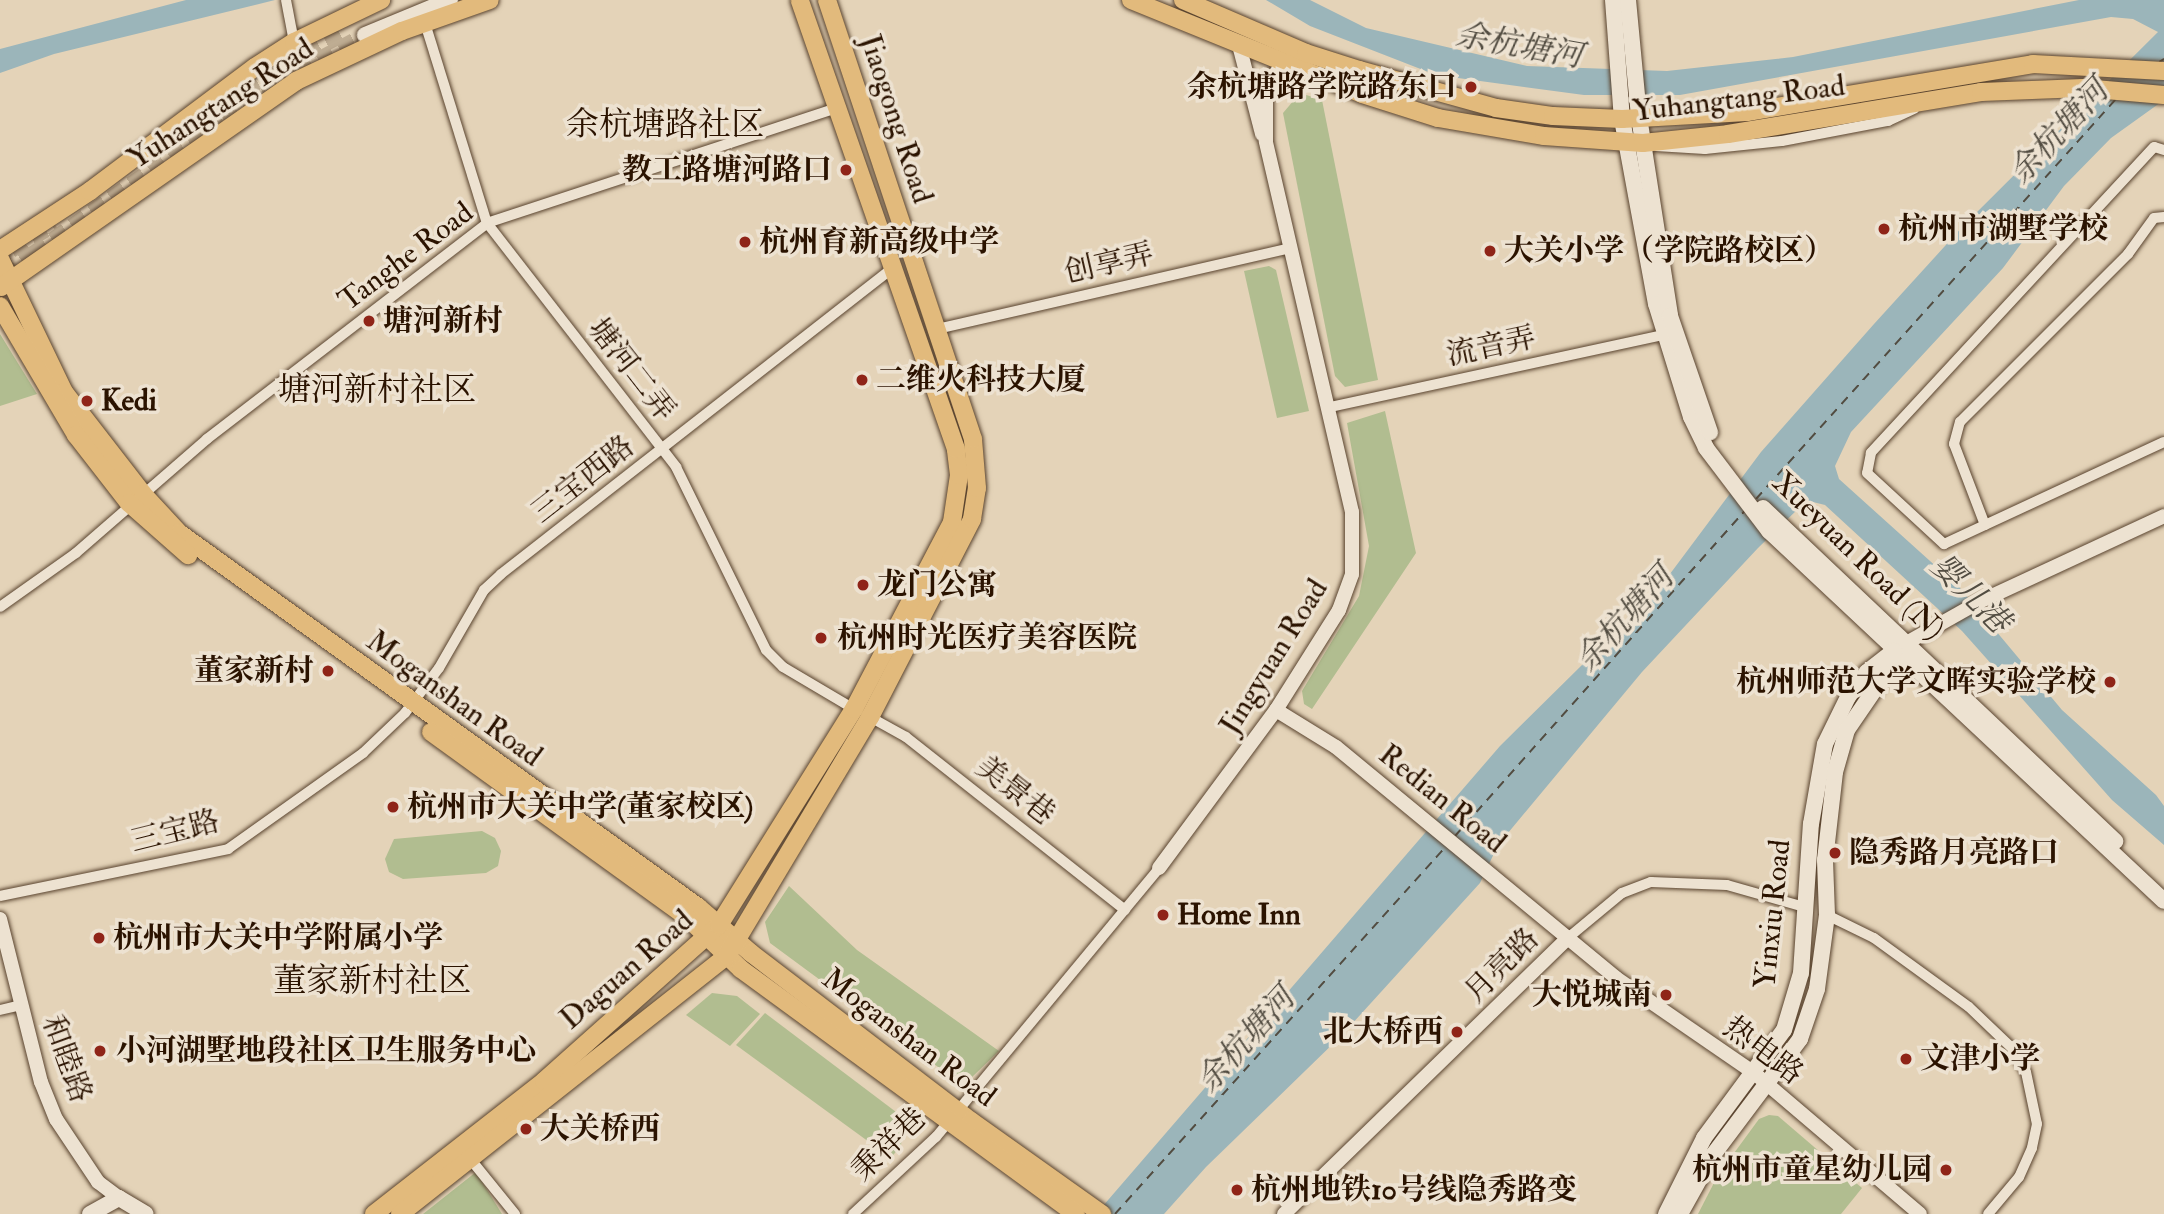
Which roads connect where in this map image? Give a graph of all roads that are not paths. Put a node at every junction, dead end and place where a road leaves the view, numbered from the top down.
1 (381, 0) edge
2 (421, 0) edge
3 (450, 0) edge
4 (490, 0) edge
5 (800, 0) edge
6 (827, 0) edge
7 (1131, 0) edge
8 (1183, 0) edge
9 (1614, 0) edge
10 (1628, 0) edge
11 (286, 2) edge
12 (425, 23) junction
13 (294, 42) junction
14 (1239, 45) junction
15 (1283, 64) junction
16 (1627, 66) junction
17 (2164, 71) edge
18 (2164, 95) edge
19 (837, 108) junction
20 (1631, 118) junction
21 (1266, 141) junction
22 (1634, 142) junction
23 (2164, 150) edge
24 (2164, 217) edge
25 (487, 223) junction
26 (1292, 248) junction
27 (0, 250) edge
28 (0, 259) edge
29 (894, 267) junction
30 (5, 284) edge
31 (0, 306) edge
32 (937, 328) junction
33 (1663, 335) junction
34 (1330, 407) junction
35 (2164, 442) edge
36 (1711, 445) junction
37 (662, 450) junction
38 (136, 499) junction
39 (2164, 516) edge
40 (1985, 525) junction
41 (1807, 561) junction
42 (0, 607) edge
43 (1906, 640) junction
44 (1894, 651) junction
45 (408, 709) junction
46 (1276, 710) junction
47 (862, 713) junction
48 (1159, 868) joint
49 (2164, 887) edge
50 (0, 896) edge
51 (2164, 901) edge
52 (1808, 908) junction
53 (1125, 910) junction
54 (1827, 915) junction
55 (0, 919) edge
56 (719, 925) junction
57 (1569, 937) junction
58 (735, 939) junction
59 (707, 940) junction
60 (727, 956) junction
61 (18, 1006) junction
62 (0, 1010) edge
63 (1753, 1072) junction
64 (1767, 1085) junction
65 (954, 1115) junction
66 (476, 1166) dead end
67 (1056, 1191) junction
68 (122, 1210) edge
69 (90, 1214) edge
70 (146, 1214) edge
71 (374, 1214) edge
72 (400, 1214) edge
73 (515, 1214) edge
74 (853, 1214) edge
75 (1076, 1214) edge
76 (1102, 1214) edge
77 (1284, 1214) edge
78 (1666, 1214) edge
79 (1681, 1214) edge
80 (1920, 1214) edge
81 (1988, 1214) edge

1 - 13 main road, Yuhangtang Road
2 - 3 main road
4 - 12 main road, Yuhangtang Road
5 - 19 main road, Jiaogong Road
6 - 32 main road, Jiaogong Road
7 - 14 main road, Yuhangtang Road
8 - 20 main road, Yuhangtang Road
9 - 16 main road
10 - 16 main road
11 - 13 street
12 - 25 street, 塘河二弄
12 - 30 main road, Yuhangtang Road
13 - 27 main road, Yuhangtang Road
14 - 15 main road, Yuhangtang Road
14 - 21 street, Jingyuan Road
15 - 21 street, Jingyuan Road
15 - 22 main road, Yuhangtang Road
16 - 20 main road
17 - 20 main road, Yuhangtang Road
18 - 22 main road, Yuhangtang Road
19 - 25 street, Tanghe Road
19 - 29 main road, Jiaogong Road
20 - 22 main road
21 - 26 street, Jingyuan Road
22 - 33 main road, Xueyuan Road (N)
22 - 36 main road, Xueyuan Road (N)
23 - 40 street
24 - 40 street
25 - 37 street, 塘河二弄
25 - 38 street, Tanghe Road
26 - 32 street, 创享弄
26 - 34 street, Jingyuan Road
28 - 30 main road, Moganshan Road
29 - 37 street, 三宝西路
29 - 47 main road, Jiaogong Road
30 - 38 main road, Moganshan Road
31 - 38 main road, Moganshan Road
32 - 47 main road, Jiaogong Road
33 - 34 street, 流音弄
33 - 36 main road, Xueyuan Road (N)
34 - 46 street, Jingyuan Road
35 - 40 street
36 - 41 main road, Xueyuan Road (N)
37 - 45 street, 三宝西路
37 - 47 street, 塘河二弄
38 - 42 street, Tanghe Road
38 - 45 main road, Moganshan Road
39 - 43 street, Yinxiu Road
41 - 43 main road, Xueyuan Road (N)
41 - 44 main road, Xueyuan Road (N)
43 - 44 street, Yinxiu Road
43 - 49 main road, Xueyuan Road (N)
44 - 51 main road, Xueyuan Road (N)
44 - 52 main road, Yinxiu Road
44 - 54 main road, Yinxiu Road
45 - 50 street, 三宝路
45 - 56 main road, Moganshan Road
45 - 59 main road, Moganshan Road
46 - 48 street, Jingyuan Road
46 - 57 street, Redian Road
47 - 53 street, 美景巷
47 - 56 main road, Jiaogong Road
47 - 58 main road, Jiaogong Road
48 - 53 street, Jingyuan Road
52 - 57 street, 月亮路
52 - 63 main road, Yinxiu Road
53 - 65 street, Jingyuan Road
54 - 64 main road, Yinxiu Road
54 - 81 street
55 - 61 street, 和睦路
56 - 58 main road, Moganshan Road
56 - 59 main road, Daguan Road
57 - 63 street, 热电路
57 - 77 street, 月亮路
58 - 60 main road, Daguan Road
58 - 65 main road, Moganshan Road
59 - 60 main road, Moganshan Road
59 - 71 main road, Daguan Road
60 - 65 main road, Moganshan Road
60 - 72 main road, Daguan Road
61 - 62 street
61 - 68 street, 和睦路
63 - 64 street, 热电路
63 - 78 main road, Yinxiu Road
64 - 79 main road, Yinxiu Road
64 - 80 street, 热电路
65 - 67 main road, Moganshan Road
65 - 74 street, 秉祥巷
66 - 73 street
67 - 75 main road
67 - 76 main road
68 - 69 main road
68 - 70 main road, 和睦路

